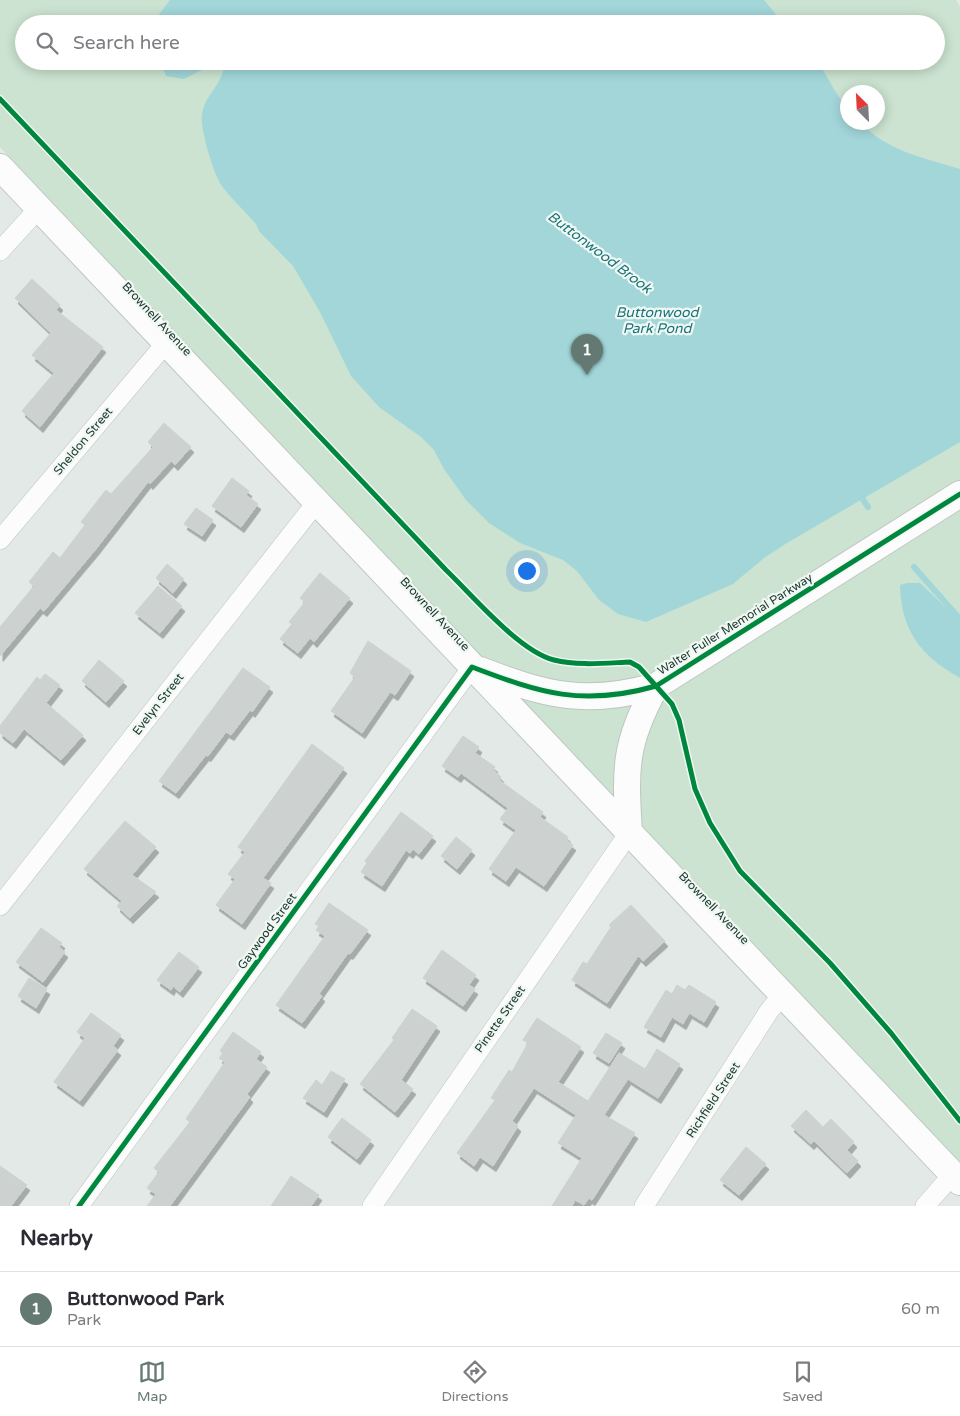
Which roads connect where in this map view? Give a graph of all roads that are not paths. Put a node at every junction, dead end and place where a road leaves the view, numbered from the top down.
1 (0, 167) edge
2 (38, 208) junction
3 (0, 251) edge
4 (166, 343) junction
5 (960, 494) edge
6 (316, 503) junction
7 (0, 540) edge
8 (472, 667) junction
9 (656, 686) junction
10 (628, 833) junction
11 (0, 906) edge
12 (783, 994) junction
13 (956, 1178) edge
14 (79, 1206) edge
15 (372, 1206) edge
16 (644, 1206) edge
17 (925, 1206) edge

1 - 2 main road, Brownell Avenue
2 - 3 street
2 - 4 main road, Brownell Avenue
4 - 6 main road, Brownell Avenue
4 - 7 street, Sheldon Street
5 - 9 main road, Walter Fuller Memorial Parkway
6 - 8 main road, Brownell Avenue
6 - 11 street, Evelyn Street
8 - 9 main road, Walter Fuller Memorial Parkway
8 - 10 main road, Brownell Avenue
8 - 14 street, Gaywood Street
9 - 10 main road, Walter Fuller Memorial Parkway
10 - 12 main road, Brownell Avenue
10 - 15 street, Pinette Street
12 - 13 main road, Brownell Avenue
12 - 16 street, Richfield Street
13 - 17 street

